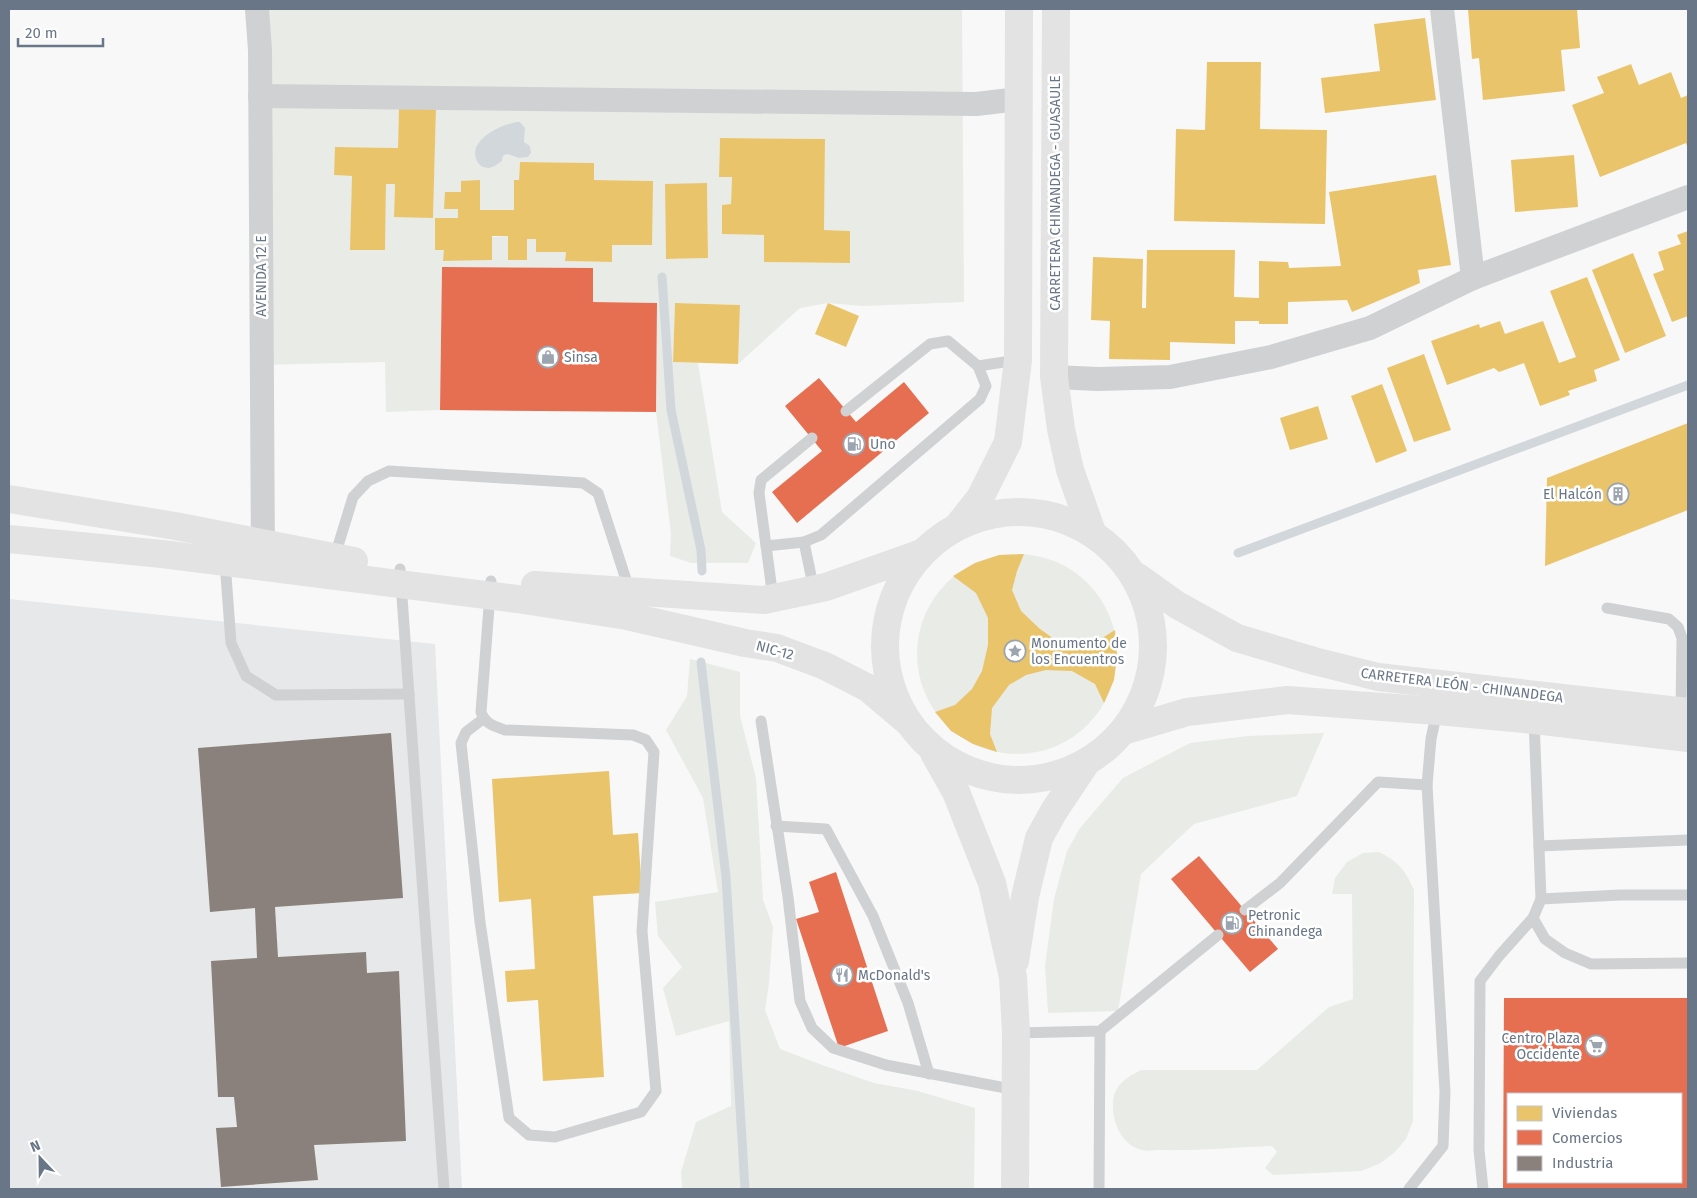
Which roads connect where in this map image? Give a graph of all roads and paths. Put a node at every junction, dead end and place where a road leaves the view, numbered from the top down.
1 (257, 9) edge
2 (1019, 9) edge
3 (1056, 9) edge
4 (1442, 9) edge
5 (260, 96) junction
6 (1019, 99) junction
7 (1688, 197) edge
8 (1473, 278) junction
9 (1018, 360) junction
10 (978, 366) junction
11 (1054, 377) junction
12 (846, 411) dead end
13 (812, 438) dead end
14 (9, 499) edge
15 (958, 526) junction
16 (1092, 532) junction
17 (9, 539) edge
18 (804, 542) junction
19 (766, 546) junction
20 (919, 554) junction
21 (263, 555) junction
22 (224, 562) junction
23 (332, 566) junction
24 (401, 577) junction
25 (1138, 577) junction
26 (490, 588) junction
27 (814, 590) junction
28 (774, 599) junction
29 (629, 604) junction
30 (1607, 608) dead end
31 (409, 694) junction
32 (1436, 711) junction
33 (1685, 712) edge
34 (483, 719) junction
35 (1534, 720) junction
36 (760, 721) dead end
37 (907, 721) junction
38 (1123, 731) junction
39 (1688, 738) edge
40 (932, 750) junction
41 (1084, 766) junction
42 (1427, 786) junction
43 (776, 826) junction
44 (1688, 840) edge
45 (1539, 846) junction
46 (1688, 895) edge
47 (1541, 899) junction
48 (1245, 910) dead end
49 (1533, 918) junction
50 (1218, 935) dead end
51 (1688, 963) edge
52 (1013, 977) junction
53 (1100, 1031) junction
54 (1016, 1034) junction
55 (929, 1074) junction
56 (1016, 1090) junction
57 (444, 1189) edge
58 (1015, 1189) edge
59 (1099, 1189) edge
60 (1409, 1189) edge
61 (1483, 1189) edge

1 - 5 street, AVENIDA 12 E
2 - 6 main road
3 - 11 main road, CARRETERA CHINANDEGA - GUASAULE
4 - 8 street
5 - 6 street
5 - 21 street, AVENIDA 12 E
6 - 9 main road
7 - 8 street
8 - 11 street
9 - 10 lane
9 - 15 main road
10 - 12 lane
10 - 18 lane
11 - 16 main road, CARRETERA CHINANDEGA - GUASAULE
13 - 19 lane
14 - 21 main road
15 - 16 main road
15 - 20 main road
16 - 25 main road, CARRETERA LEÓN - CHINANDEGA
17 - 22 main road
18 - 19 lane
18 - 27 lane
19 - 28 lane
20 - 27 main road
20 - 37 main road
21 - 22 main road
21 - 23 main road
22 - 31 lane
23 - 24 main road
23 - 29 lane
24 - 26 main road
24 - 31 lane
25 - 33 main road, CARRETERA LEÓN - CHINANDEGA
25 - 38 main road
26 - 29 main road
26 - 34 lane
27 - 28 main road
28 - 29 main road
29 - 37 main road, NIC-12
30 - 33 lane
31 - 57 lane
32 - 35 main road, CARRETERA LEÓN - CHINANDEGA
32 - 38 main road, CARRETERA LEÓN - CHINANDEGA
32 - 42 lane
34 - 34 lane
35 - 39 main road, CARRETERA LEÓN - CHINANDEGA
35 - 45 lane
36 - 43 lane
37 - 40 main road
38 - 41 main road
40 - 41 main road
40 - 52 main road
41 - 52 main road
42 - 48 lane
42 - 60 lane
43 - 55 lane
43 - 55 lane
44 - 45 lane
45 - 47 lane
46 - 47 lane
47 - 49 lane
49 - 51 lane
49 - 61 lane
50 - 53 lane
52 - 54 main road
53 - 54 lane
53 - 59 lane
54 - 56 main road
55 - 56 lane
56 - 58 main road

